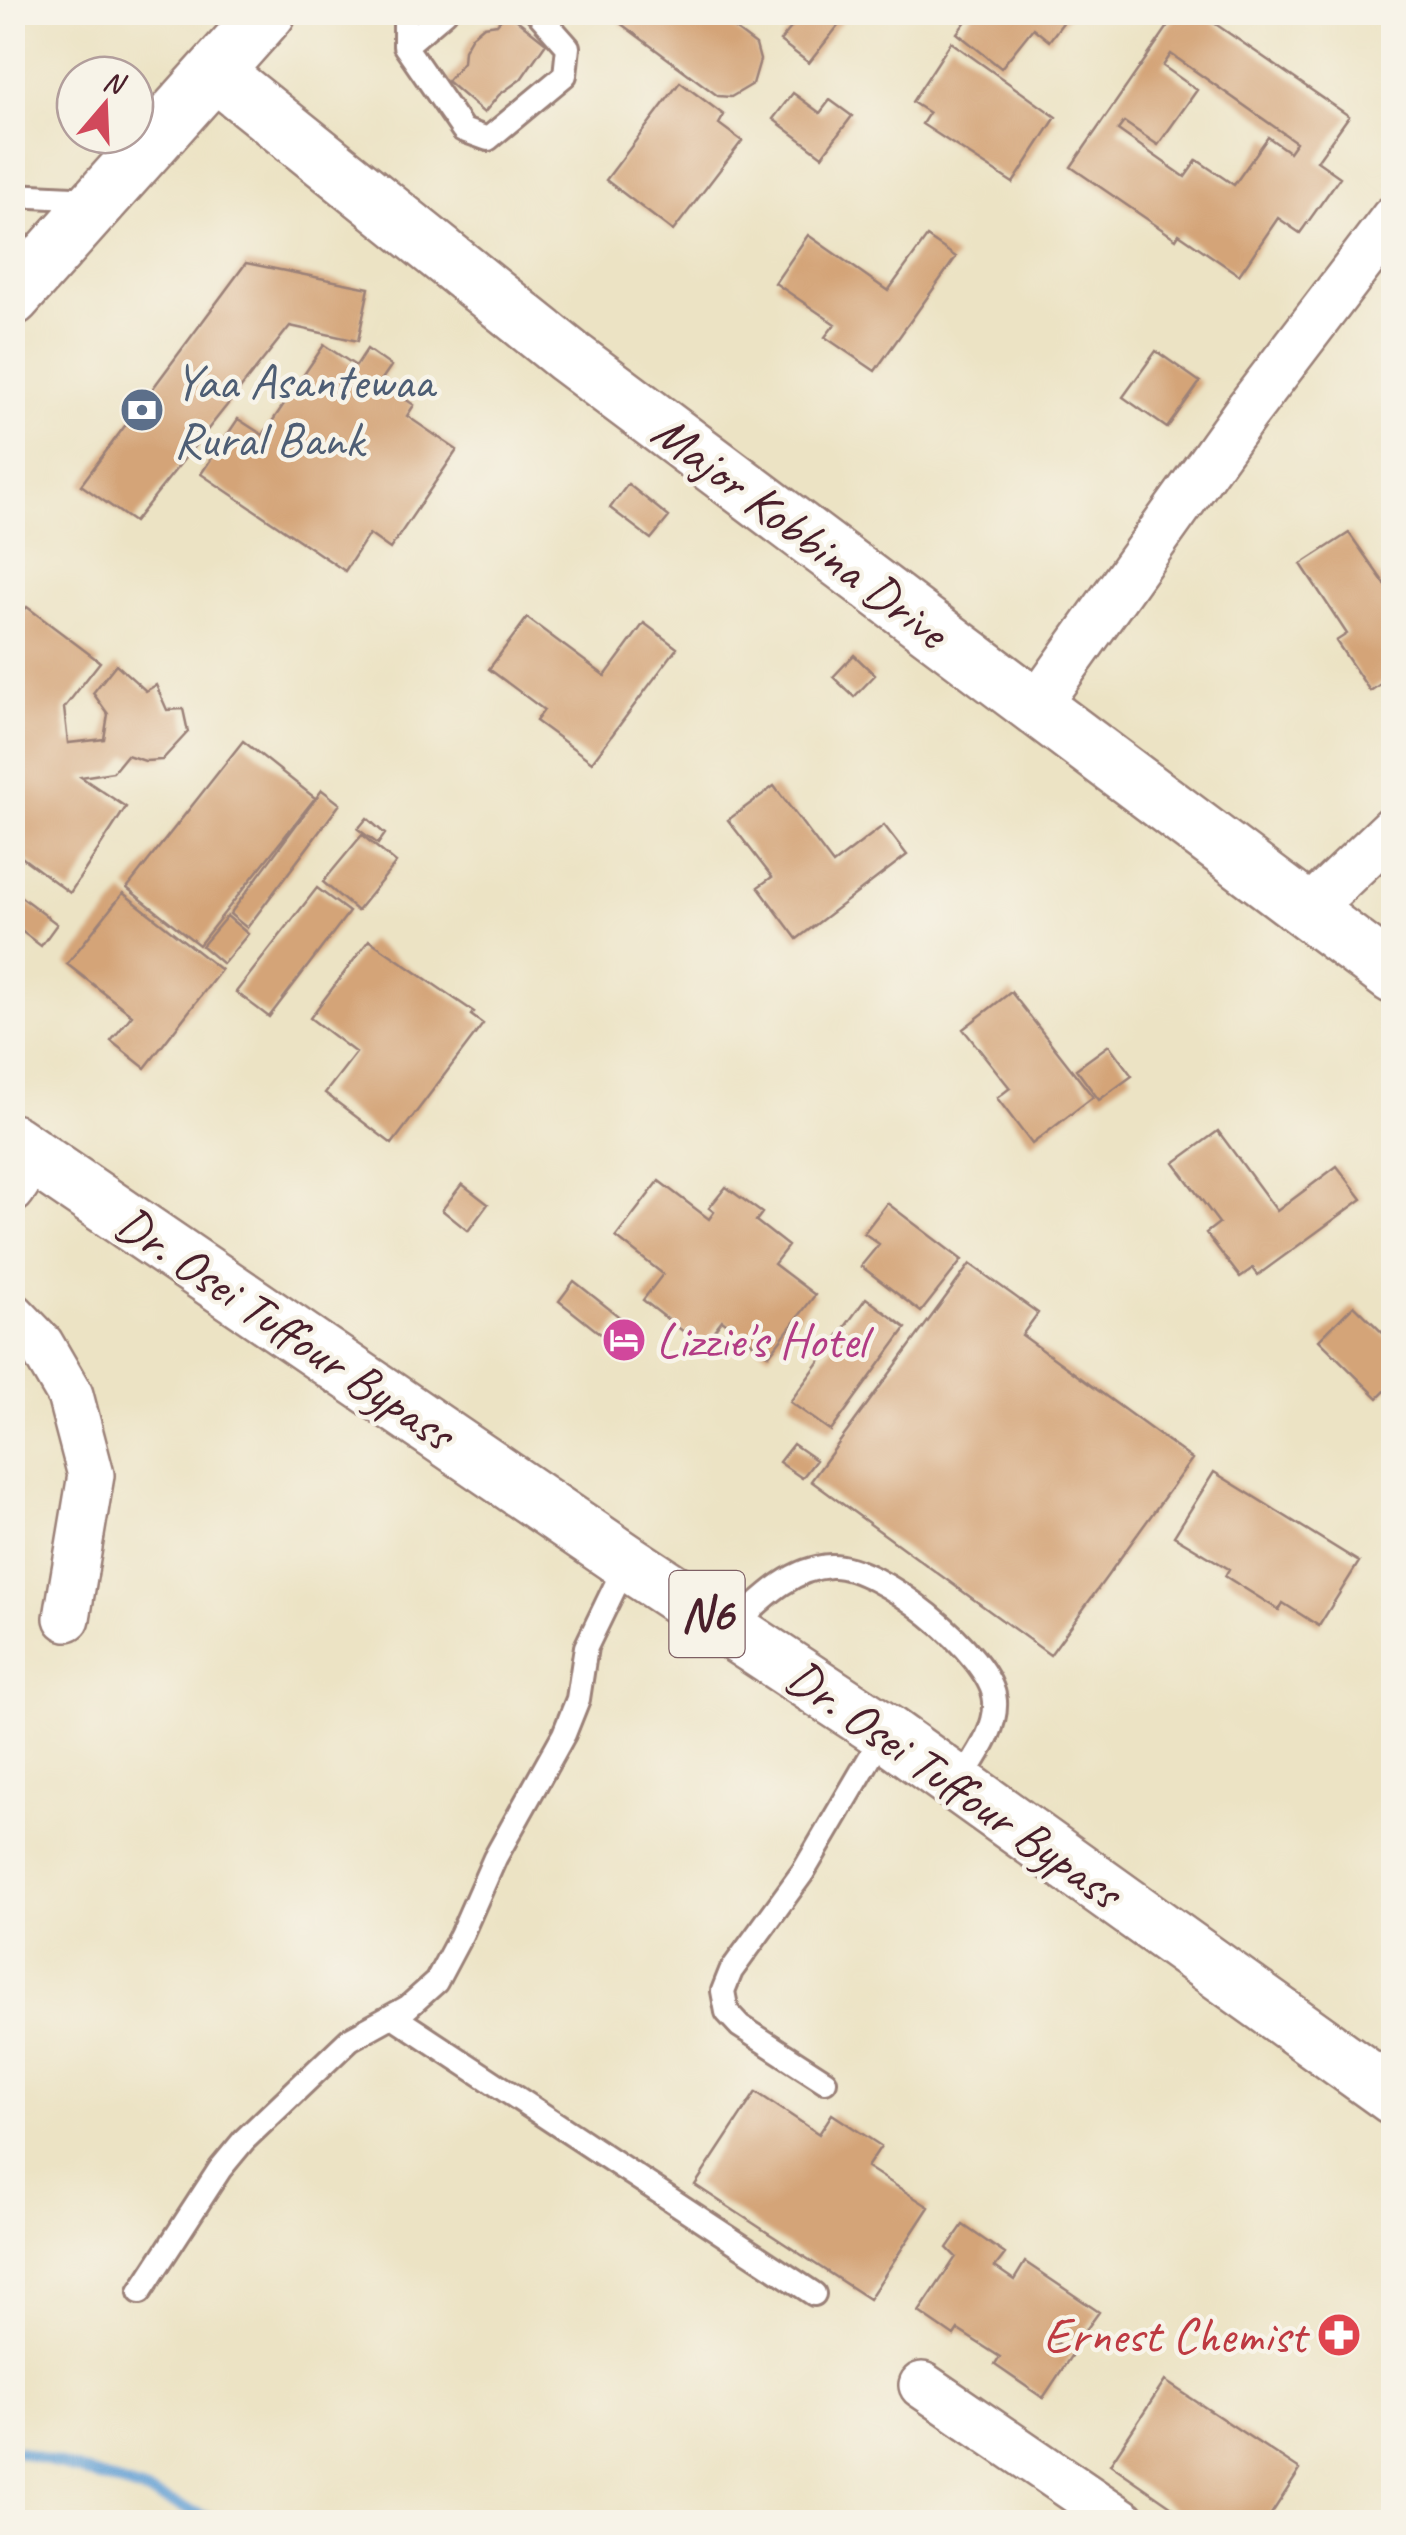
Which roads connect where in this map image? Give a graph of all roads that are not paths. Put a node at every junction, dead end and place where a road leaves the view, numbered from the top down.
1 (268, 12) edge
2 (405, 12) edge
3 (445, 12) edge
4 (537, 12) edge
5 (405, 46) junction
6 (216, 73) junction
7 (12, 195) edge
8 (102, 200) junction
9 (1394, 218) edge
10 (12, 298) edge
11 (1035, 708) junction
12 (1394, 828) edge
13 (1306, 912) junction
14 (1394, 976) edge
15 (20, 1163) edge
16 (12, 1315) edge
17 (627, 1562) junction
18 (67, 1618) dead end
19 (730, 1629) junction
20 (885, 1732) junction
21 (959, 1784) junction
22 (392, 2016) junction
23 (825, 2081) dead end
24 (1394, 2097) edge
25 (140, 2292) dead end
26 (814, 2294) dead end
27 (922, 2385) dead end
28 (1123, 2522) edge

1 - 6 main road
2 - 5 lane
3 - 5 lane
4 - 5 lane
6 - 8 main road
6 - 11 main road, Major Kobbina Drive
7 - 8 lane
8 - 10 main road
9 - 11 street
11 - 13 main road, Major Kobbina Drive
12 - 13 street
13 - 14 main road, Major Kobbina Drive
15 - 17 main road, Dr. Osei Tuffour Bypass / N6
16 - 18 street
17 - 19 main road, Dr. Osei Tuffour Bypass / N6
17 - 22 lane
19 - 20 main road, Dr. Osei Tuffour Bypass / N6
19 - 21 lane
20 - 21 main road, Dr. Osei Tuffour Bypass / N6
20 - 23 lane
21 - 24 main road, Dr. Osei Tuffour Bypass / N6
22 - 25 lane
22 - 26 lane
27 - 28 street

